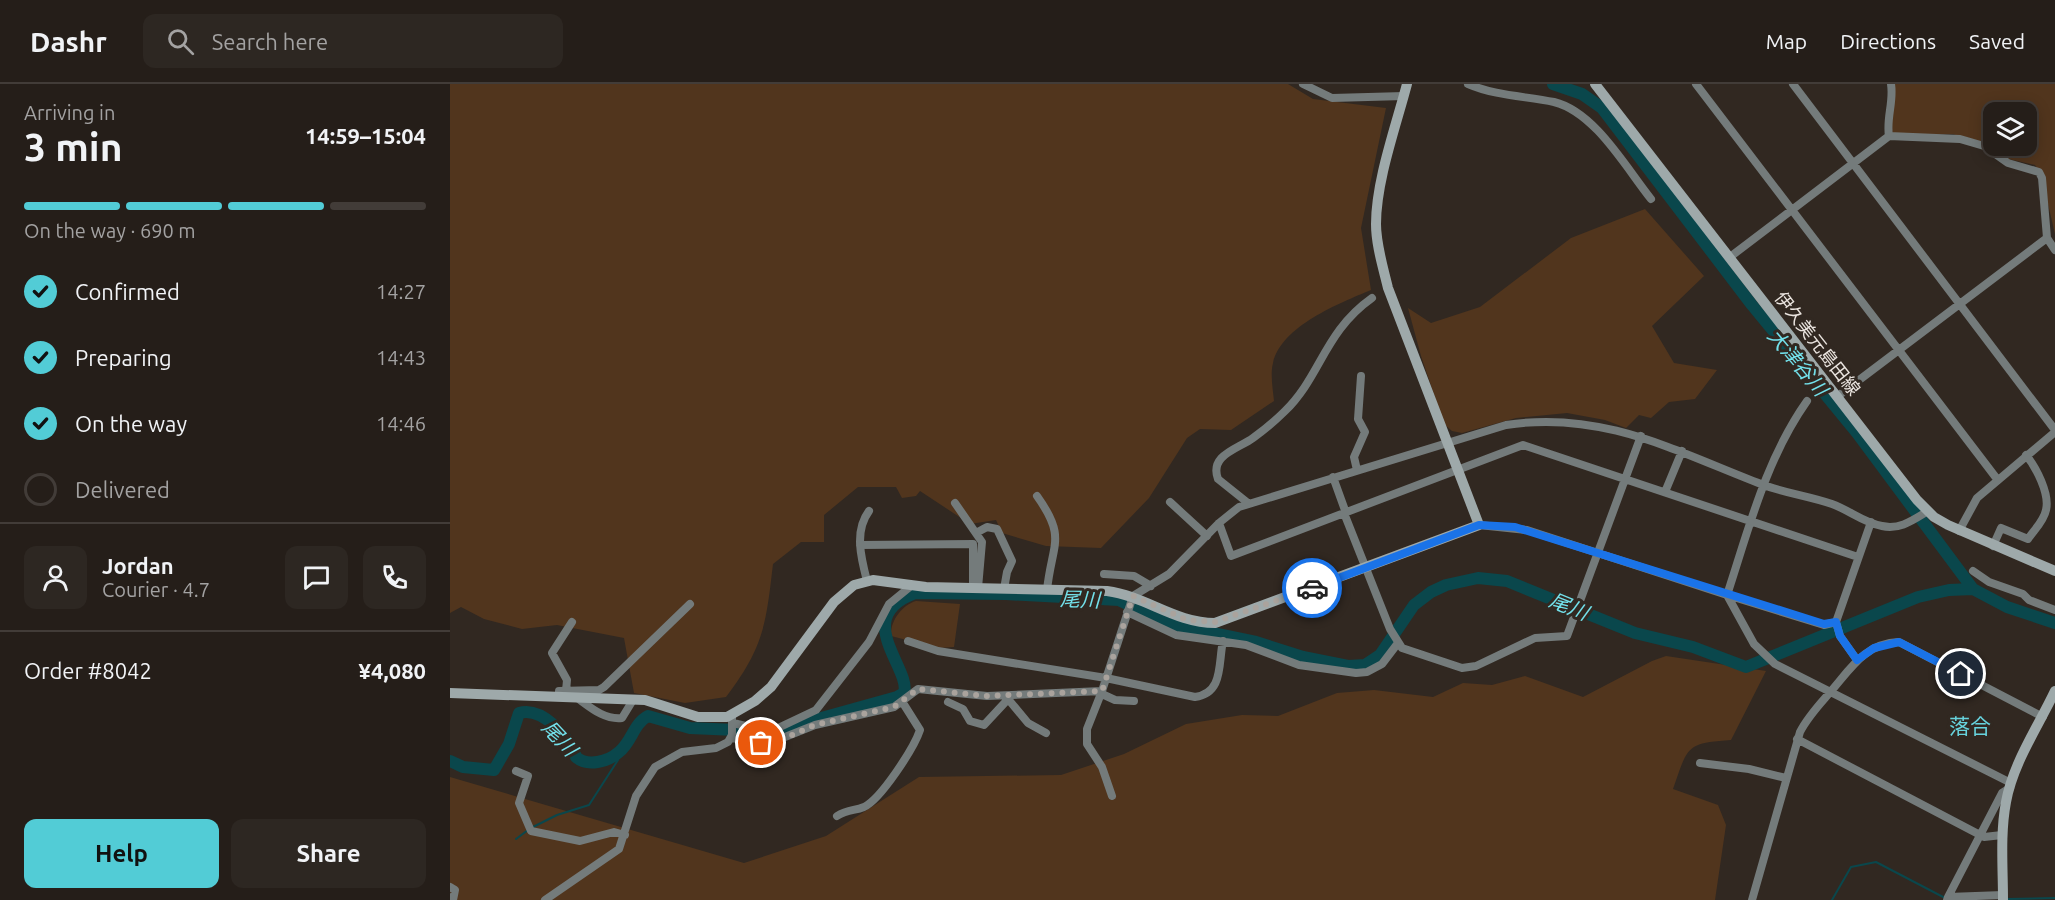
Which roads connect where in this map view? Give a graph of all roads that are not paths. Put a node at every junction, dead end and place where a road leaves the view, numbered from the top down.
1 (1303, 84) edge
2 (1407, 84) edge
3 (1468, 84) edge
4 (1596, 84) edge
5 (1696, 84) edge
6 (1793, 84) edge
7 (1891, 84) edge
8 (1404, 96) junction
9 (1889, 136) junction
10 (1853, 164) junction
11 (1651, 199) dead end
12 (1792, 210) junction
13 (2047, 238) junction
14 (2055, 250) edge
15 (1730, 257) junction
16 (1372, 298) dead end
17 (1959, 304) junction
18 (1898, 350) junction
19 (1361, 376) dead end
20 (1838, 396) junction
21 (1807, 401) dead end
22 (2055, 431) edge
23 (1641, 436) junction
24 (1448, 444) junction
25 (1682, 451) junction
26 (2026, 455) junction
27 (1357, 470) junction
28 (1458, 470) junction
29 (1333, 477) junction
30 (1625, 479) junction
31 (1997, 479) junction
32 (1763, 484) junction
33 (1665, 492) junction
34 (1037, 496) dead end
35 (955, 502) dead end
36 (1170, 502) dead end
37 (1248, 502) junction
38 (869, 511) dead end
39 (1345, 513) junction
40 (1926, 513) junction
41 (1751, 521) junction
42 (1870, 522) junction
43 (1218, 523) junction
44 (1479, 525) junction
45 (1959, 531) junction
46 (976, 533) junction
47 (1207, 536) junction
48 (860, 546) junction
49 (1993, 546) junction
50 (1599, 553) junction
51 (1858, 557) junction
52 (1366, 567) junction
53 (1973, 571) dead end
54 (2055, 572) edge
55 (1104, 574) dead end
56 (867, 581) junction
57 (911, 586) junction
58 (1152, 586) junction
59 (975, 588) junction
60 (1004, 589) junction
61 (1047, 590) junction
62 (1727, 595) junction
63 (1132, 598) junction
64 (690, 604) dead end
65 (2055, 610) edge
66 (1127, 611) junction
67 (572, 622) dead end
68 (1836, 624) junction
69 (908, 641) dead end
70 (1223, 641) junction
71 (1397, 642) junction
72 (1857, 660) junction
73 (1106, 678) junction
74 (1832, 690) junction
75 (2055, 691) edge
76 (450, 693) edge
77 (1102, 693) junction
78 (567, 695) junction
79 (1010, 697) junction
80 (633, 700) junction
81 (1134, 701) dead end
82 (948, 702) dead end
83 (903, 703) junction
84 (2043, 717) junction
85 (732, 728) junction
86 (1046, 733) dead end
87 (1797, 739) junction
88 (1700, 763) dead end
89 (516, 771) dead end
90 (1786, 778) junction
91 (2010, 786) junction
92 (1112, 795) dead end
93 (837, 816) dead end
94 (1980, 834) junction
95 (625, 835) junction
96 (2002, 836) junction
97 (450, 887) edge
98 (2003, 897) edge
99 (1948, 898) edge
100 (453, 900) edge
101 (545, 900) edge
102 (1752, 900) edge

1 - 8 street
2 - 8 street
3 - 11 street
4 - 15 street, 伊久美元島田線
5 - 12 street
6 - 10 street
7 - 9 street
8 - 24 street
9 - 10 street
9 - 13 street
10 - 12 street
10 - 17 street
12 - 15 street
12 - 18 street
13 - 14 street
13 - 17 street
15 - 20 street, 伊久美元島田線
16 - 37 street
17 - 18 street
17 - 22 street
18 - 20 street
18 - 31 street
19 - 27 street
20 - 40 street, 伊久美元島田線
21 - 32 street
22 - 26 street
23 - 24 street
23 - 25 street
23 - 30 street
24 - 27 street
24 - 28 street
25 - 32 street
25 - 33 street
26 - 31 street
26 - 49 street
27 - 29 street
28 - 30 street
28 - 39 street
28 - 44 street
29 - 37 street
29 - 39 street
30 - 33 street
30 - 50 street
31 - 45 street
32 - 41 street
32 - 42 street
33 - 41 street
34 - 61 street
35 - 46 street
36 - 47 street
37 - 43 street
38 - 48 street
39 - 43 street
39 - 52 street
40 - 42 street
40 - 45 street, 伊久美元島田線
41 - 51 street
41 - 62 street
42 - 51 street
43 - 47 street
44 - 50 street
44 - 52 street
45 - 49 street, 伊久美元島田線
46 - 59 street
46 - 60 street
47 - 58 street
48 - 56 street
48 - 59 street
49 - 54 street, 伊久美元島田線
50 - 62 street
50 - 71 street
51 - 68 street
52 - 63 street
52 - 71 street
53 - 65 street
55 - 58 street
56 - 57 street
56 - 85 street
57 - 59 street
57 - 85 street
58 - 63 street
59 - 60 street
60 - 61 street
61 - 63 street
62 - 68 street
62 - 74 street
63 - 66 street
64 - 78 street
66 - 70 street
66 - 73 street
67 - 78 street
68 - 72 street
69 - 73 street
70 - 71 street
70 - 73 street
72 - 74 street
72 - 84 street
73 - 77 street
74 - 87 street
74 - 91 street
75 - 84 street
76 - 78 street
77 - 79 street
77 - 81 street
77 - 92 street
78 - 80 street
78 - 80 street
79 - 82 street
79 - 83 street
79 - 86 street
80 - 85 street
83 - 85 street
83 - 93 street
84 - 91 street
85 - 95 street
87 - 90 street
87 - 94 street
88 - 90 street
89 - 95 street
90 - 102 street
91 - 94 street
91 - 96 street
94 - 96 street
94 - 99 street
95 - 101 street
96 - 98 street
97 - 100 street
98 - 99 street

